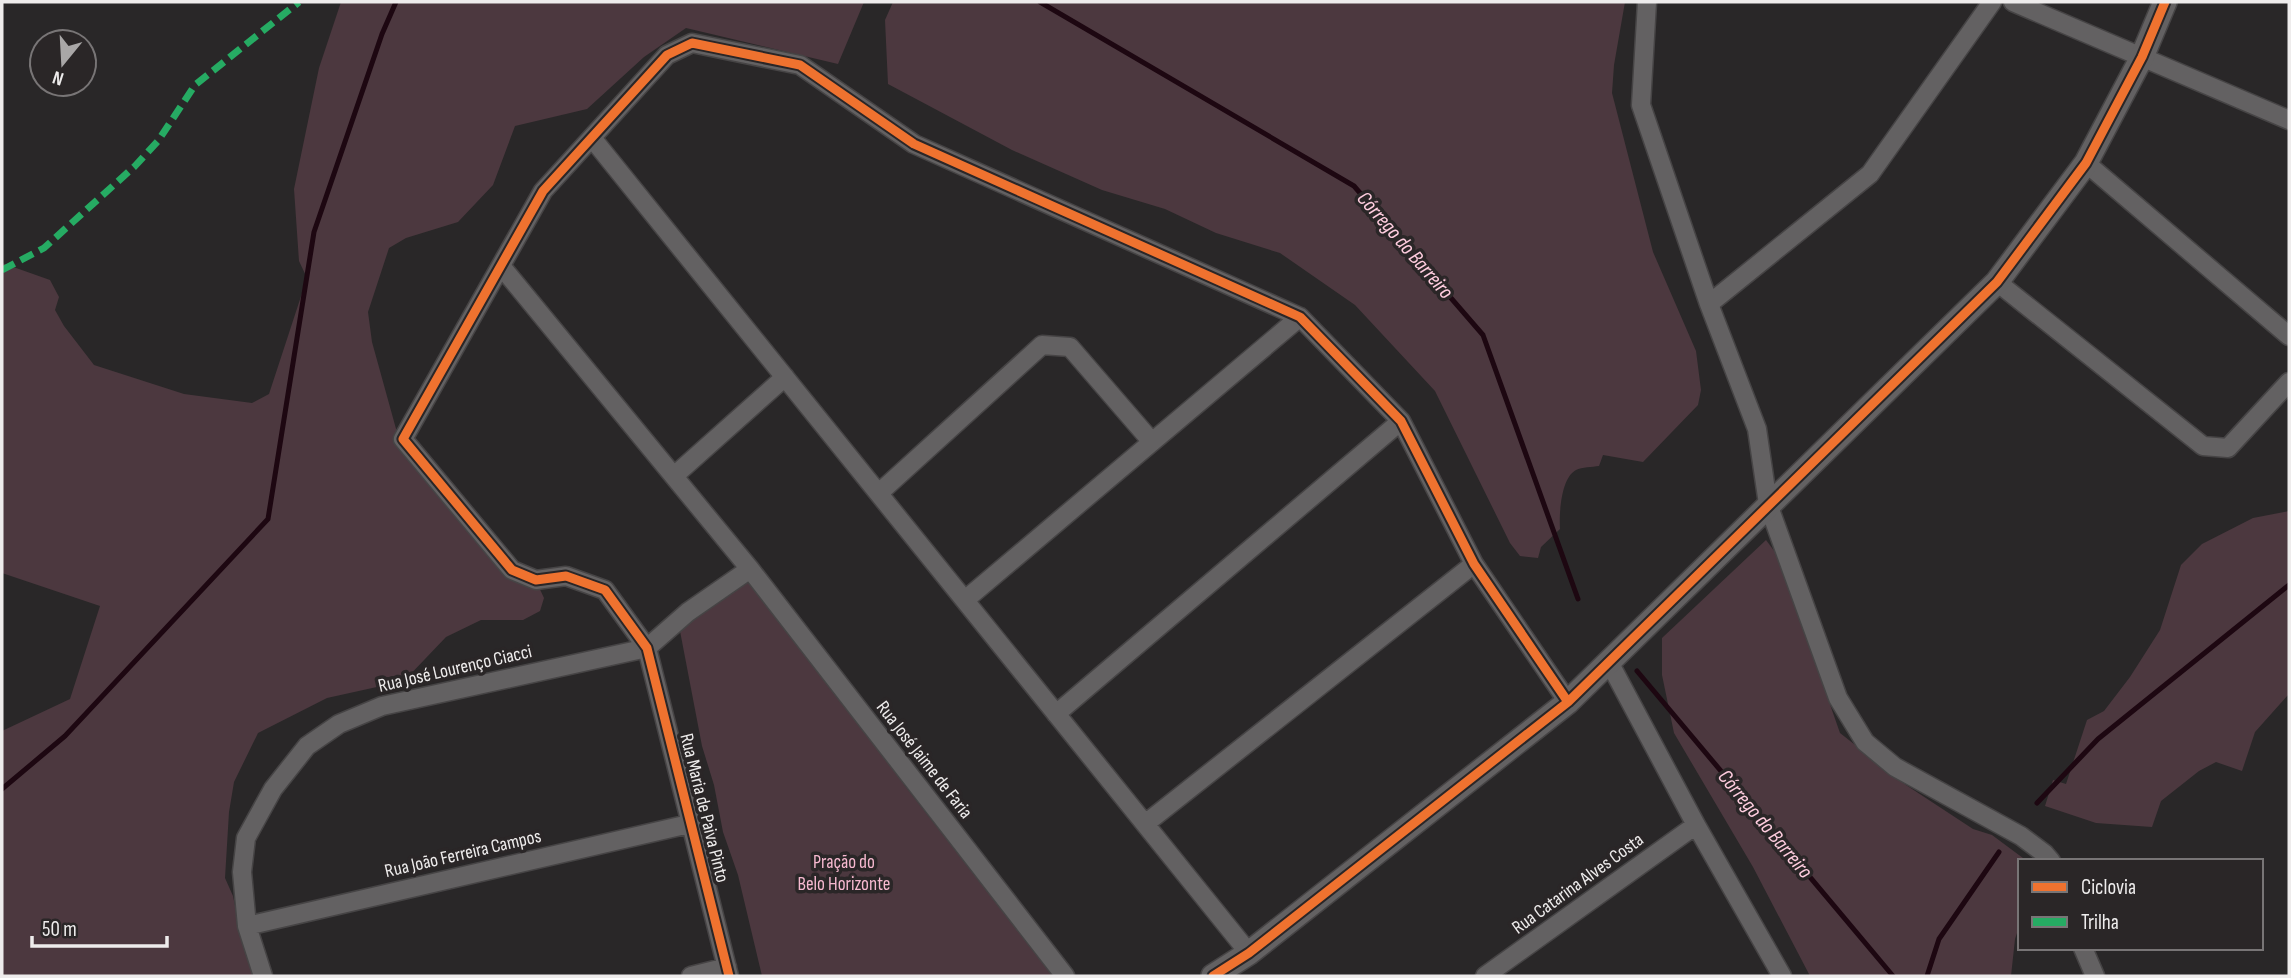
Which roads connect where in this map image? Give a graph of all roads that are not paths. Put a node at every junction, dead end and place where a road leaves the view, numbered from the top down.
1 (1647, 2) edge
2 (1992, 2) edge
3 (2013, 2) edge
4 (2165, 2) edge
5 (2142, 57) junction
6 (2289, 120) edge
7 (592, 138) junction
8 (2086, 163) junction
9 (501, 266) junction
10 (1997, 282) junction
11 (1709, 304) junction
12 (1300, 317) junction
13 (2289, 336) edge
14 (785, 377) junction
15 (2289, 382) edge
16 (1401, 421) junction
17 (1152, 442) junction
18 (674, 476) junction
19 (879, 493) junction
20 (1768, 504) junction
21 (1474, 564) junction
22 (750, 569) junction
23 (965, 600) junction
24 (647, 648) junction
25 (1609, 662) junction
26 (1568, 702) junction
27 (1056, 713) junction
28 (689, 824) junction
29 (1145, 824) junction
30 (1696, 825) junction
31 (2049, 859) edge
32 (247, 926) junction
33 (2084, 950) edge
34 (1249, 953) junction
35 (728, 972) edge
36 (263, 976) edge
37 (691, 976) edge
38 (1065, 976) edge
39 (1213, 976) edge
40 (1485, 976) edge
41 (1782, 976) edge
42 (2095, 976) edge

1 - 11 street
2 - 11 street
3 - 5 street
4 - 5 street
5 - 6 street
5 - 8 street
7 - 9 street
7 - 12 street
7 - 14 street
8 - 10 street
8 - 13 street
9 - 18 street, Rua José Jaime de Faria
9 - 24 street
10 - 15 street
10 - 20 street
11 - 20 street
12 - 16 street
12 - 17 street
14 - 18 street
14 - 19 street
16 - 21 street
16 - 27 street
17 - 19 street
17 - 23 street
18 - 22 street, Rua José Jaime de Faria
19 - 23 street
20 - 25 street
20 - 31 street
21 - 26 street
21 - 29 street
22 - 24 street, Rua José Lourenço Ciacci
22 - 38 street, Rua José Jaime de Faria
23 - 27 street
24 - 28 street, Rua Maria de Paiva Pinto
24 - 32 street, Rua José Lourenço Ciacci
25 - 26 street
25 - 30 street
26 - 34 street
27 - 29 street
28 - 32 street, Rua João Ferreira Campos
28 - 35 street, Rua Maria de Paiva Pinto
29 - 34 street
30 - 40 street, Rua Catarina Alves Costa
30 - 41 street
32 - 36 street, Rua José Lourenço Ciacci
33 - 42 street
34 - 39 street
35 - 37 street

